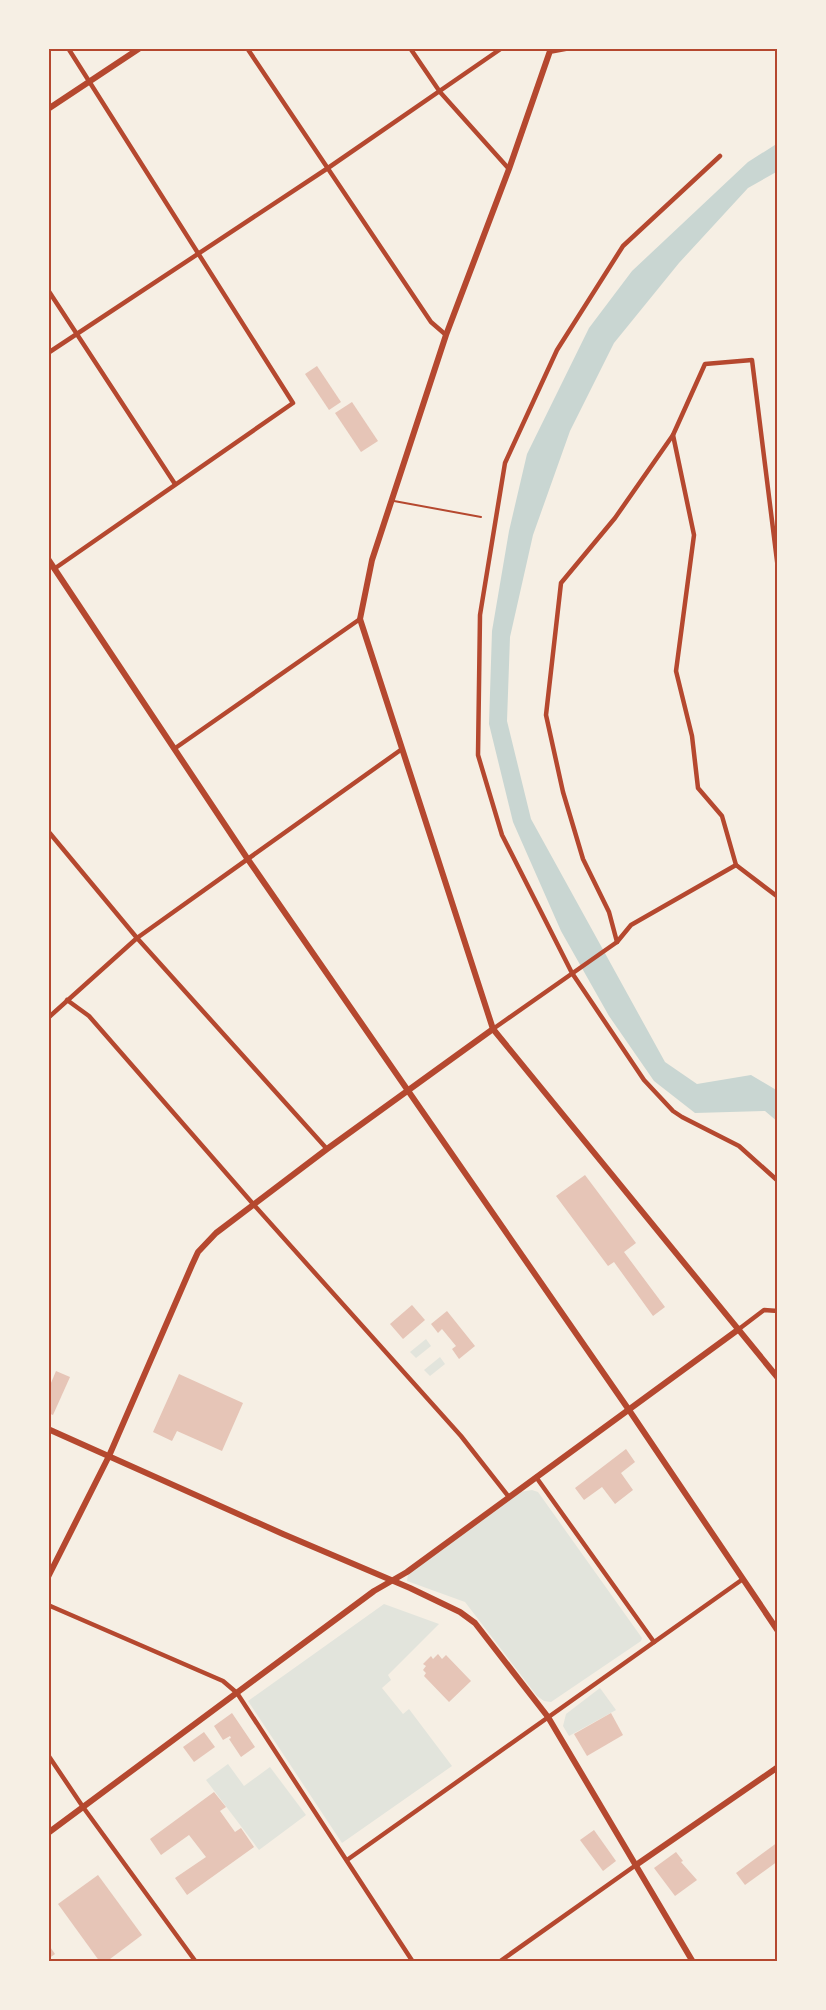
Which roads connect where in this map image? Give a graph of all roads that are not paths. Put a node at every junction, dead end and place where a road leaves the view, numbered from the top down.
1 (68, 48) edge
2 (140, 48) edge
3 (247, 48) edge
4 (410, 48) edge
5 (502, 48) edge
6 (566, 48) edge
7 (550, 50) edge
8 (89, 82) junction
9 (440, 92) junction
10 (48, 109) edge
11 (720, 156) dead end
12 (328, 168) junction
13 (508, 169) junction
14 (198, 254) junction
15 (48, 290) edge
16 (76, 333) junction
17 (446, 335) junction
18 (48, 353) edge
19 (673, 435) junction
20 (175, 484) junction
21 (392, 500) junction
22 (481, 517) dead end
23 (48, 560) edge
24 (54, 569) junction
25 (778, 569) edge
26 (360, 619) junction
27 (174, 749) junction
28 (402, 749) junction
29 (48, 831) edge
30 (247, 858) junction
31 (736, 865) junction
32 (778, 897) edge
33 (137, 938) junction
34 (617, 942) junction
35 (572, 973) junction
36 (67, 1000) junction
37 (48, 1018) edge
38 (493, 1029) junction
39 (409, 1090) junction
40 (327, 1149) junction
41 (778, 1182) edge
42 (254, 1205) junction
43 (778, 1311) edge
44 (739, 1329) junction
45 (778, 1378) edge
46 (628, 1410) junction
47 (48, 1429) edge
48 (109, 1455) junction
49 (536, 1477) junction
50 (509, 1497) junction
51 (48, 1577) edge
52 (743, 1579) junction
53 (393, 1581) junction
54 (48, 1605) edge
55 (778, 1631) edge
56 (654, 1642) junction
57 (237, 1693) junction
58 (548, 1717) junction
59 (48, 1755) edge
60 (778, 1767) edge
61 (83, 1807) junction
62 (48, 1833) edge
63 (347, 1860) junction
64 (636, 1865) junction
65 (196, 1962) edge
66 (413, 1962) edge
67 (499, 1962) edge
68 (693, 1962) edge

1 - 8 street
2 - 8 street
3 - 12 street
4 - 9 street
5 - 9 street
6 - 7 street
7 - 13 street
8 - 10 street
8 - 14 street
9 - 12 street
9 - 13 street
11 - 35 street
12 - 14 street
12 - 17 street
13 - 17 street
14 - 16 street
14 - 20 street
15 - 16 street
16 - 18 street
16 - 20 street
17 - 21 street
19 - 25 street
19 - 31 street
19 - 34 street
20 - 24 street
21 - 22 lane
21 - 26 street
23 - 24 street
24 - 27 street
26 - 27 street
26 - 28 street
27 - 30 street
28 - 30 street
28 - 38 street
29 - 33 street
30 - 33 street
30 - 39 street
31 - 32 street
31 - 34 street
33 - 36 street
33 - 40 street
34 - 35 street
35 - 38 street
35 - 41 street
36 - 37 street
36 - 42 street
38 - 39 street
38 - 44 street
39 - 40 street
39 - 46 street
40 - 42 street
42 - 48 street
42 - 50 street
43 - 44 street
44 - 45 street
44 - 46 street
46 - 49 street
46 - 52 street
47 - 48 street
48 - 51 street
48 - 53 street
49 - 50 street
49 - 56 street
50 - 53 street
52 - 55 street
52 - 56 street
53 - 57 street
53 - 58 street
54 - 57 street
56 - 58 street
57 - 61 street
57 - 63 street
58 - 63 street
58 - 64 street
59 - 61 street
60 - 64 street
61 - 62 street
61 - 65 street
63 - 66 street
64 - 67 street
64 - 68 street

